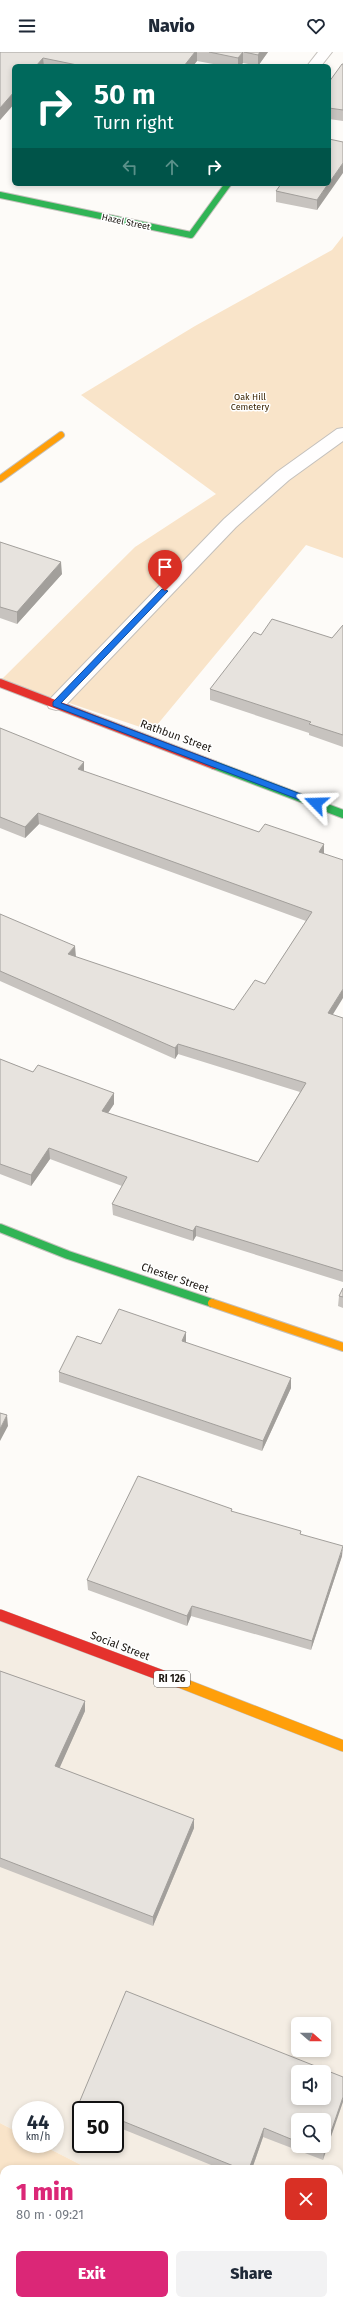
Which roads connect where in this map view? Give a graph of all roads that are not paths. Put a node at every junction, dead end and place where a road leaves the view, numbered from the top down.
1 (325, 52) edge
2 (316, 64) edge
3 (227, 186) edge
4 (0, 195) edge
5 (343, 433) edge
6 (61, 435) dead end
7 (0, 479) edge
8 (0, 683) edge
9 (56, 704) junction
10 (343, 814) edge
11 (0, 1228) edge
12 (343, 1347) edge
13 (0, 1615) edge
14 (343, 1746) edge

1 - 2 street
3 - 4 street, Hazel Street
5 - 9 street
6 - 7 street
8 - 9 street, Rathbun Street
9 - 10 street, Rathbun Street
11 - 12 street, Chester Street
13 - 14 street, Social Street / RI 126

